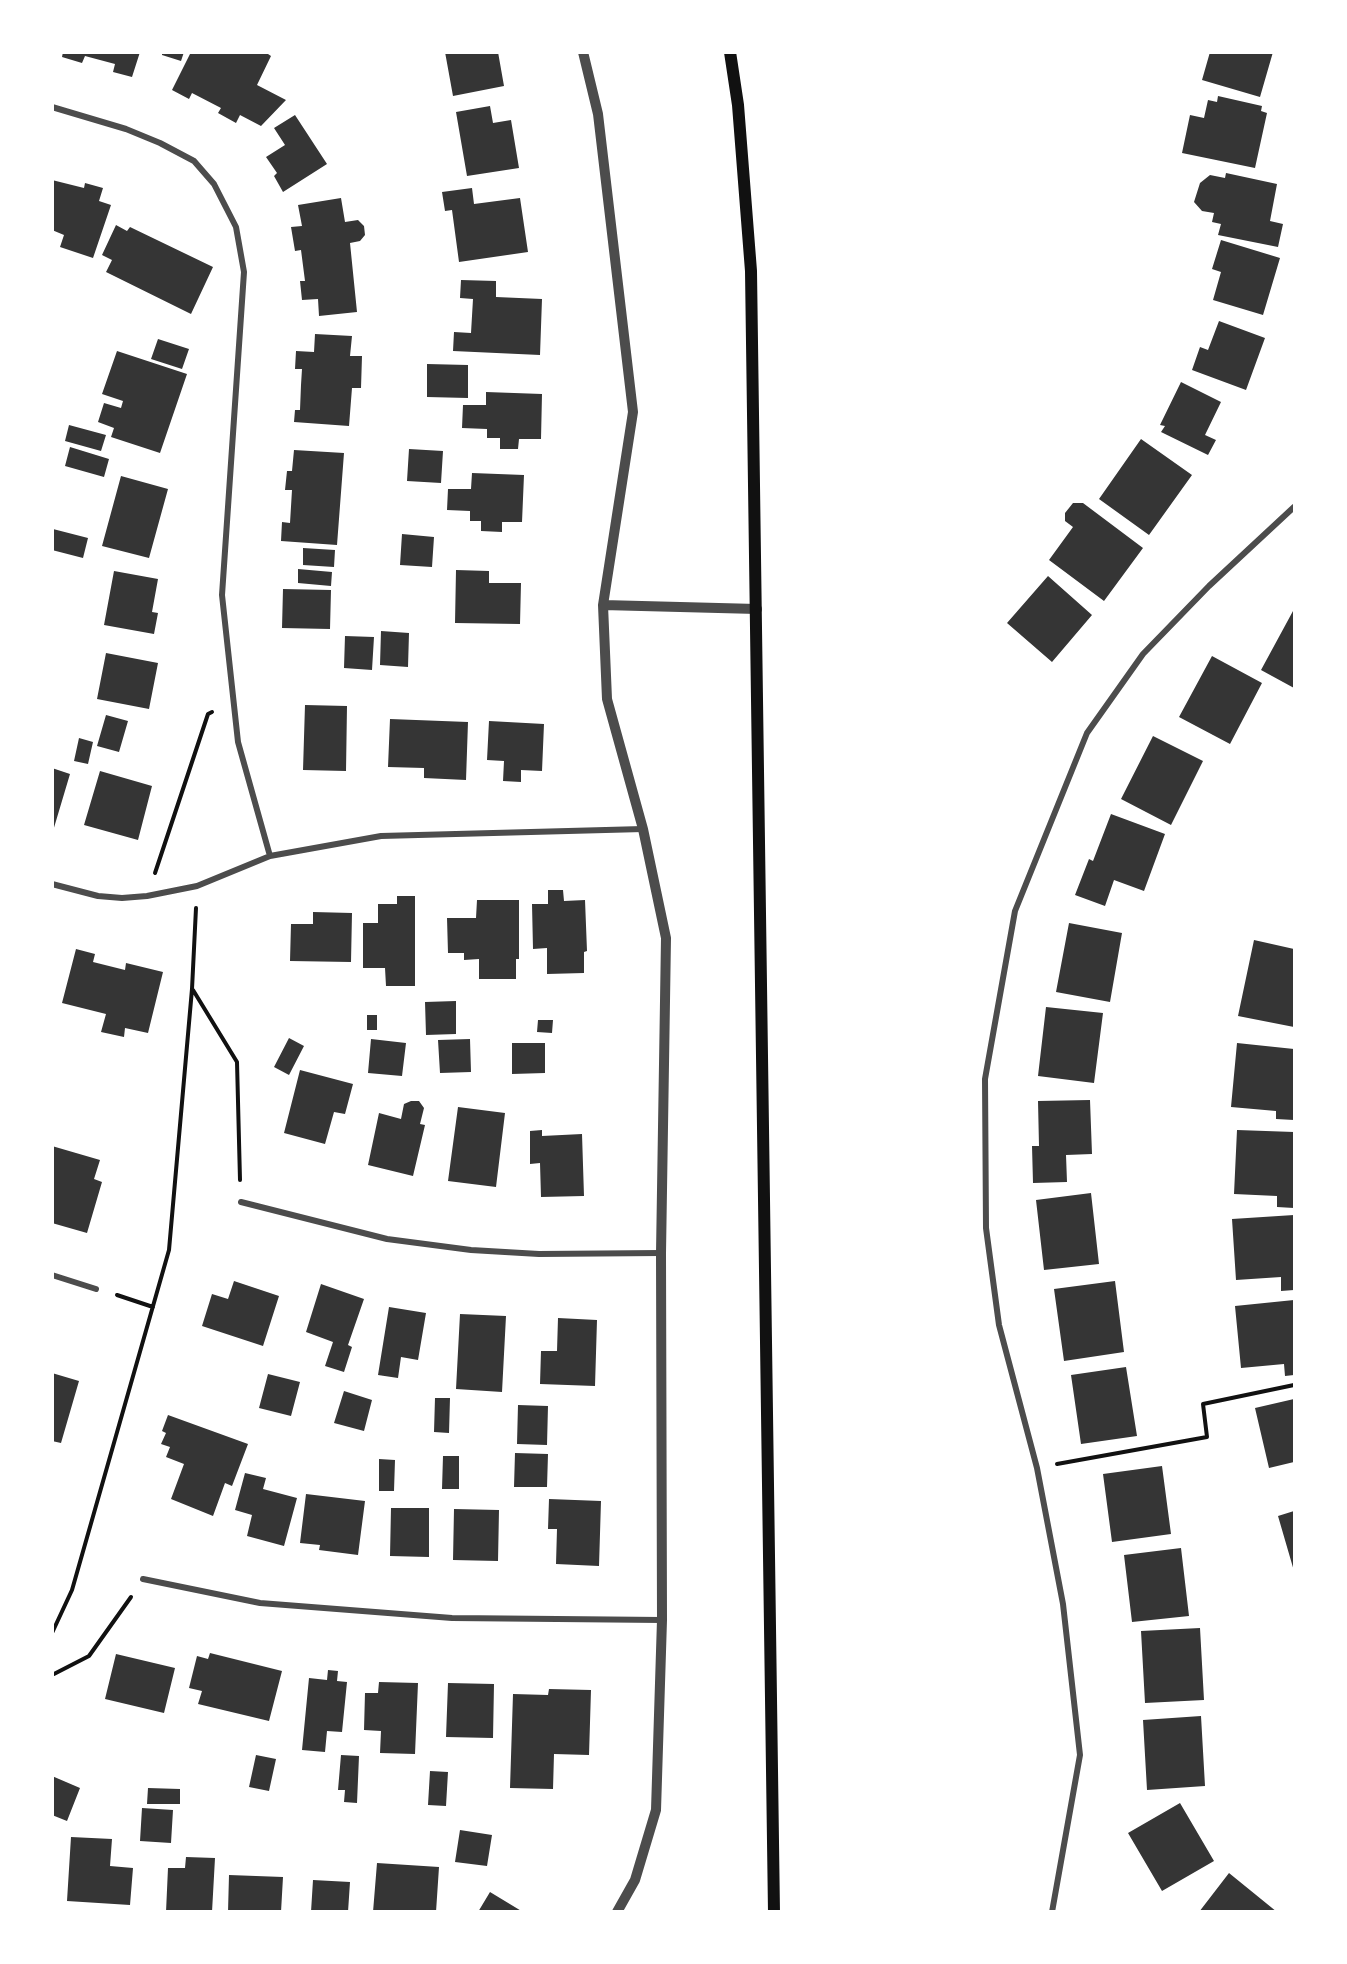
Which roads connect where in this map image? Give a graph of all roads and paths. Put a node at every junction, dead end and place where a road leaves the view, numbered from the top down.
1 (583, 52) edge
2 (730, 52) edge
3 (52, 107) edge
4 (1294, 507) edge
5 (603, 606) junction
6 (757, 609) junction
7 (234, 702) junction
8 (643, 829) junction
9 (270, 856) junction
10 (52, 884) edge
11 (197, 886) junction
12 (147, 896) junction
13 (192, 989) junction
14 (241, 1202) joint
15 (661, 1253) junction
16 (52, 1275) edge
17 (96, 1289) joint
18 (153, 1307) junction
19 (1294, 1385) edge
20 (1037, 1468) junction
21 (143, 1580) joint
22 (662, 1620) junction
23 (52, 1633) edge
24 (52, 1676) edge
25 (617, 1911) edge
26 (774, 1911) edge
27 (1052, 1911) edge

1 - 5 street
2 - 6 main road
3 - 7 street
4 - 20 street
5 - 6 street
5 - 8 street
6 - 26 main road
7 - 9 street
7 - 12 path
8 - 9 street
8 - 15 street
9 - 11 street
10 - 12 street
11 - 12 street
11 - 13 path
13 - 14 path
13 - 18 path
14 - 15 street
15 - 22 street
16 - 17 street
17 - 18 path
18 - 23 path
19 - 20 path
20 - 27 street
21 - 22 street
21 - 24 path
22 - 25 street

